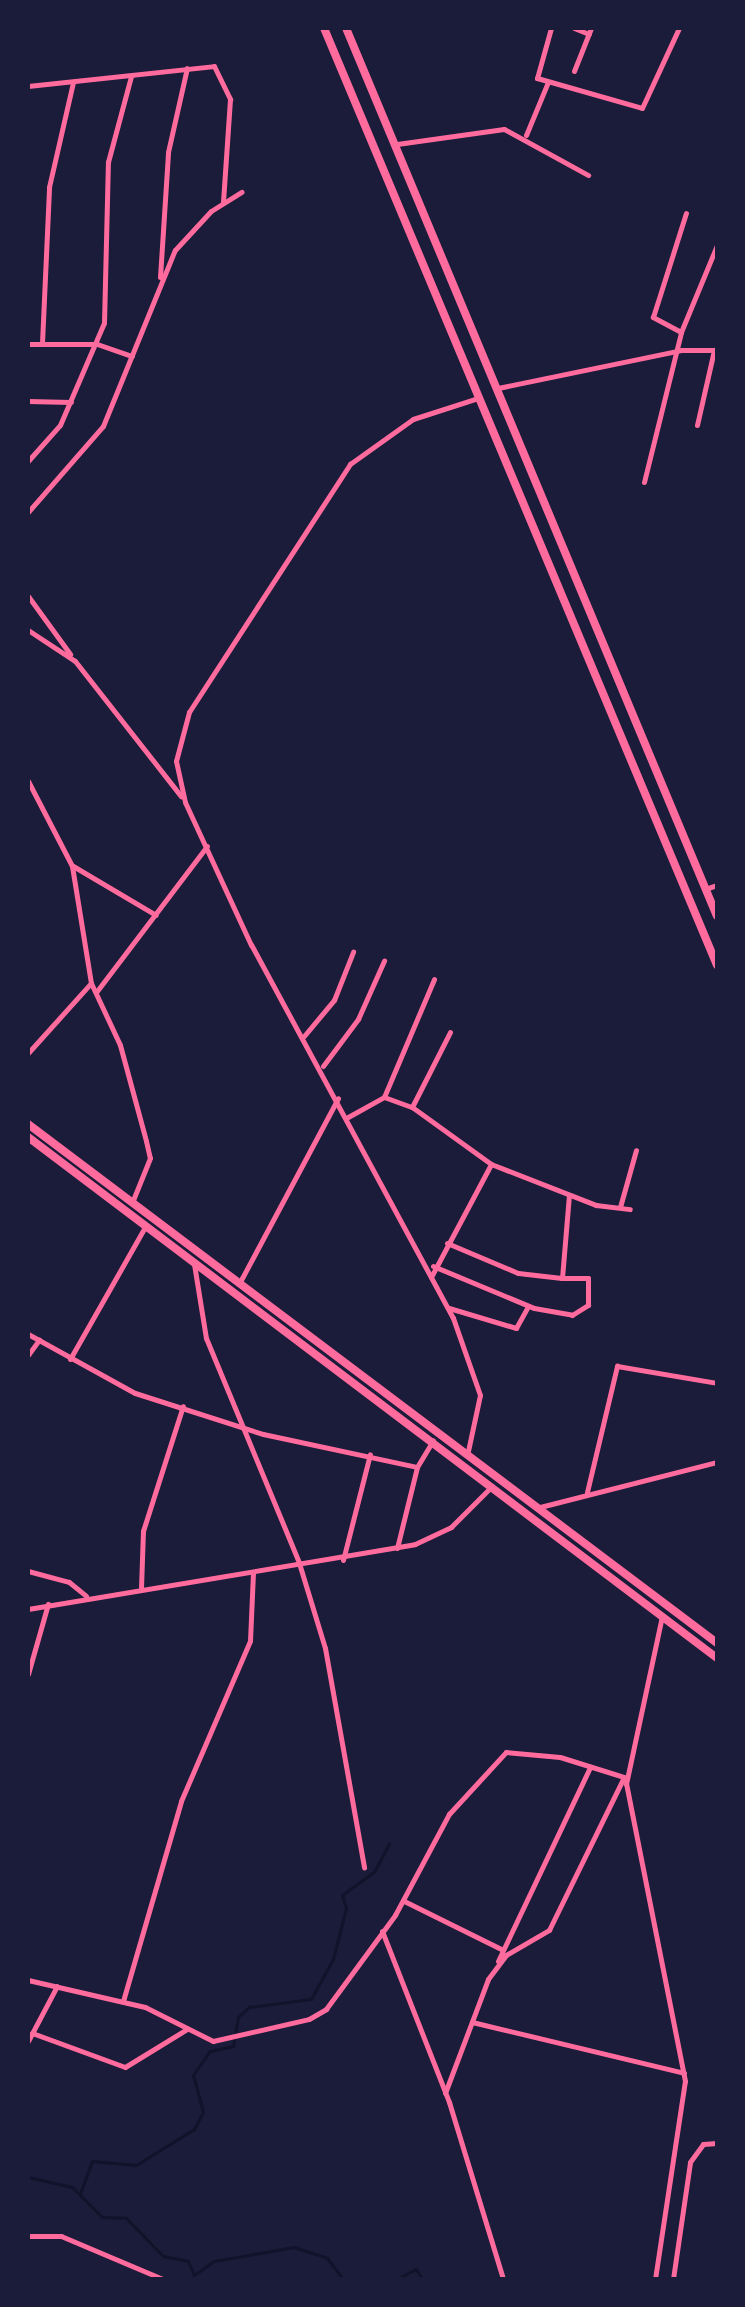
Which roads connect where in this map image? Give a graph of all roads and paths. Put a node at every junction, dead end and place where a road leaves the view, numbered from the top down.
1 (324, 28) edge
2 (346, 28) edge
3 (551, 28) edge
4 (574, 28) edge
5 (679, 28) edge
6 (590, 31) edge
7 (187, 68) junction
8 (574, 71) dead end
9 (131, 76) junction
10 (73, 82) junction
11 (548, 82) junction
12 (28, 86) edge
13 (526, 135) junction
14 (397, 144) junction
15 (588, 175) dead end
16 (242, 192) dead end
17 (223, 203) junction
18 (686, 213) dead end
19 (717, 245) edge
20 (160, 286) junction
21 (681, 332) junction
22 (42, 343) junction
23 (28, 344) edge
24 (97, 344) junction
25 (681, 350) junction
26 (716, 350) edge
27 (132, 356) junction
28 (498, 388) junction
29 (479, 397) junction
30 (28, 401) edge
31 (71, 402) junction
32 (697, 425) dead end
33 (28, 461) edge
34 (644, 482) dead end
35 (28, 512) edge
36 (28, 596) edge
37 (28, 630) edge
38 (75, 661) junction
39 (28, 781) edge
40 (184, 800) junction
41 (207, 846) junction
42 (72, 866) junction
43 (717, 885) edge
44 (705, 889) junction
45 (156, 915) junction
46 (717, 916) edge
47 (353, 952) dead end
48 (384, 961) dead end
49 (716, 961) edge
50 (434, 979) dead end
51 (91, 983) junction
52 (97, 991) junction
53 (450, 1032) dead end
54 (304, 1036) junction
55 (28, 1053) edge
56 (323, 1066) junction
57 (384, 1097) junction
58 (338, 1098) junction
59 (412, 1107) junction
60 (348, 1117) junction
61 (28, 1124) edge
62 (28, 1137) edge
63 (636, 1150) dead end
64 (491, 1164) junction
65 (569, 1195) junction
66 (133, 1200) junction
67 (620, 1207) junction
68 (630, 1209) dead end
69 (147, 1224) junction
70 (447, 1243) junction
71 (194, 1259) junction
72 (433, 1266) junction
73 (431, 1277) junction
74 (562, 1278) junction
75 (241, 1280) junction
76 (528, 1306) junction
77 (448, 1308) junction
78 (28, 1334) edge
79 (39, 1340) junction
80 (28, 1355) edge
81 (70, 1359) junction
82 (717, 1383) edge
83 (183, 1406) junction
84 (242, 1429) junction
85 (434, 1439) junction
86 (468, 1451) junction
87 (370, 1454) junction
88 (717, 1462) edge
89 (417, 1467) junction
90 (493, 1485) junction
91 (587, 1492) junction
92 (540, 1507) junction
93 (397, 1548) junction
94 (343, 1560) junction
95 (299, 1563) junction
96 (28, 1571) edge
97 (253, 1572) junction
98 (141, 1588) junction
99 (86, 1596) junction
100 (48, 1604) junction
101 (28, 1609) edge
102 (662, 1615) junction
103 (717, 1643) edge
104 (717, 1658) edge
105 (28, 1674) edge
106 (590, 1767) junction
107 (626, 1778) junction
108 (364, 1868) dead end
109 (404, 1901) junction
110 (382, 1931) junction
111 (503, 1950) junction
112 (497, 1964) junction
113 (28, 1980) edge
114 (57, 1986) junction
115 (123, 2001) junction
116 (472, 2022) junction
117 (187, 2029) junction
118 (32, 2033) junction
119 (28, 2041) edge
120 (684, 2073) junction
121 (445, 2093) junction
122 (717, 2143) edge
123 (28, 2236) edge
124 (163, 2279) edge
125 (503, 2279) edge
126 (655, 2279) edge
127 (673, 2279) edge

1 - 29 main road
2 - 14 main road
3 - 11 street
4 - 6 street
5 - 11 street
6 - 8 street
7 - 9 street
7 - 17 street
7 - 20 street
9 - 10 street
9 - 24 street
10 - 12 street
10 - 22 street
11 - 13 street
13 - 14 street
13 - 15 street
14 - 28 main road
16 - 17 street
17 - 20 street
18 - 21 street
19 - 21 street
20 - 27 street
21 - 25 street
22 - 23 street
22 - 24 street
24 - 27 street
24 - 31 street
25 - 26 street
25 - 28 street
25 - 34 street
26 - 32 street
27 - 35 street
28 - 44 main road
29 - 40 street
29 - 49 main road
30 - 31 street
31 - 33 street
36 - 38 street
37 - 38 street
38 - 40 street
39 - 42 street
40 - 41 street
41 - 45 street
41 - 54 street
42 - 45 street
42 - 51 street
43 - 44 street
44 - 46 main road
45 - 52 street
47 - 54 street
48 - 56 street
50 - 57 street
51 - 52 street
51 - 55 street
52 - 66 street
53 - 59 street
54 - 56 street
56 - 58 street
57 - 59 street
57 - 60 street
58 - 60 street
58 - 75 street
59 - 64 street
60 - 73 street
61 - 66 main road
62 - 69 main road
63 - 67 street
64 - 65 street
64 - 70 street
65 - 67 street
65 - 74 street
66 - 75 main road
67 - 68 street
69 - 71 main road
69 - 81 street
70 - 72 street
70 - 74 street
71 - 84 street
71 - 85 main road
72 - 73 street
72 - 76 street
73 - 77 street
74 - 76 street
75 - 86 main road
76 - 77 street
77 - 86 street
78 - 79 street
79 - 80 street
79 - 81 street
81 - 83 street
82 - 91 street
83 - 84 street
83 - 98 street
84 - 87 street
84 - 95 street
85 - 89 street
85 - 90 main road
86 - 92 main road
87 - 89 street
87 - 94 street
88 - 91 street
89 - 93 street
90 - 93 street
90 - 102 main road
91 - 92 street
92 - 103 main road
93 - 94 street
94 - 95 street
95 - 97 street
95 - 108 street
96 - 99 street
97 - 98 street
97 - 115 street
98 - 99 street
99 - 100 street
100 - 101 street
100 - 105 street
102 - 104 main road
102 - 107 street
106 - 107 street
106 - 109 street
106 - 111 street
107 - 112 street
107 - 120 street
109 - 110 street
109 - 111 street
110 - 117 street
110 - 121 street
111 - 112 street
112 - 116 street
113 - 114 street
114 - 115 street
114 - 118 street
115 - 117 street
116 - 120 street
116 - 121 street
117 - 118 street
118 - 119 street
120 - 126 street
121 - 125 street
122 - 127 street
123 - 124 street

